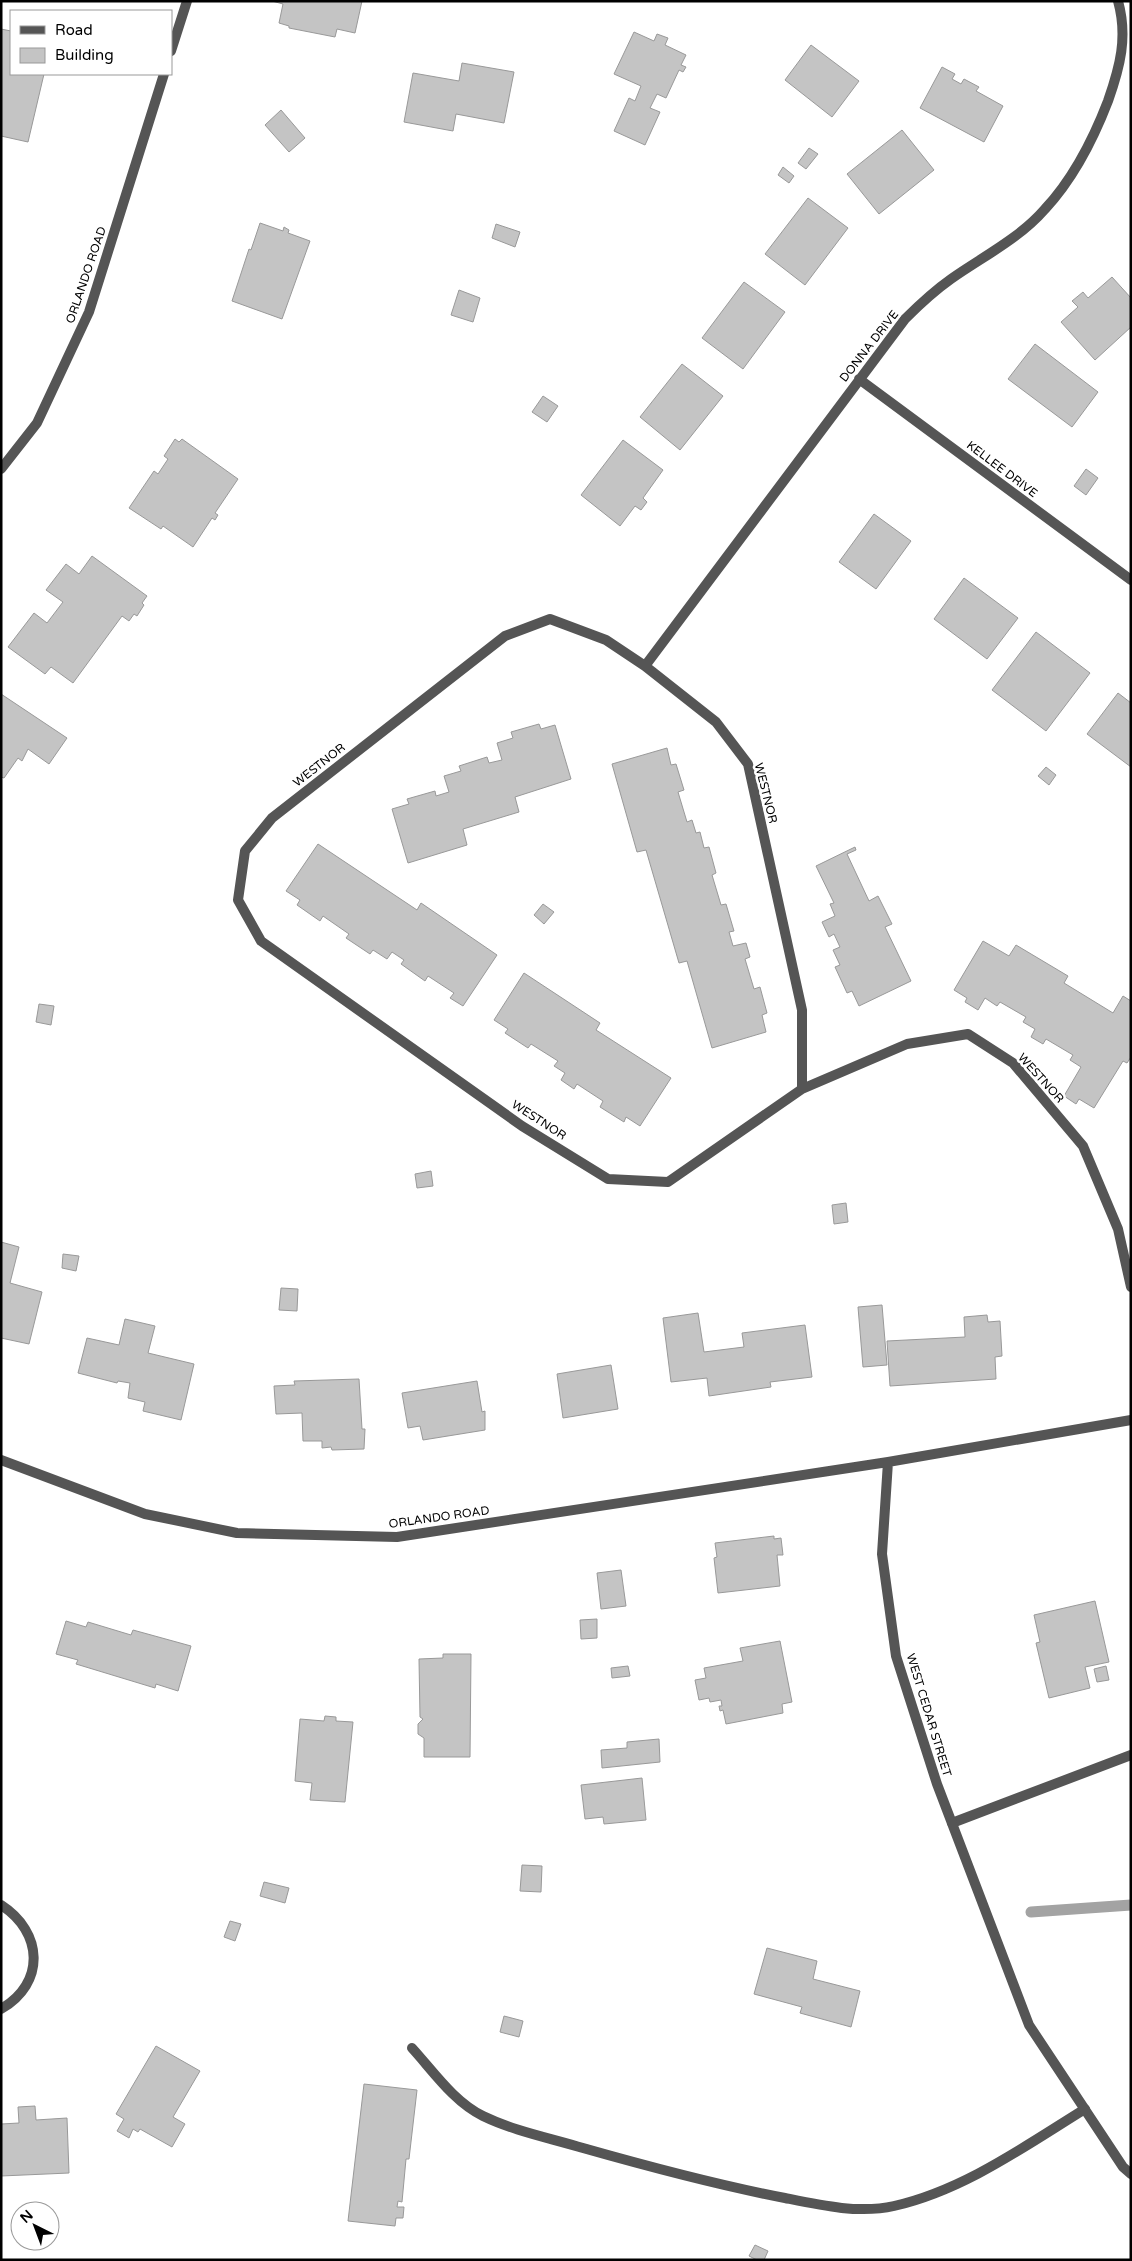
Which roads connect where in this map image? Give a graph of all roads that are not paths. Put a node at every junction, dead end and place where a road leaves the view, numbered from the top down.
1 (187, 1) edge
2 (1118, 1) edge
3 (172, 47) edge
4 (164, 75) edge
5 (859, 379) junction
6 (1, 469) edge
7 (1131, 580) edge
8 (645, 666) junction
9 (802, 1089) junction
10 (1131, 1288) edge
11 (1131, 1420) edge
12 (1, 1460) edge
13 (888, 1462) junction
14 (1131, 1755) edge
15 (952, 1823) junction
16 (1, 1905) edge
17 (1, 2009) edge
18 (412, 2048) dead end
19 (1085, 2109) junction
20 (1131, 2174) edge

1 - 3 street
2 - 5 street, DONNA DRIVE
4 - 6 street, ORLANDO ROAD
5 - 7 street, KELLEE DRIVE
5 - 8 street, DONNA DRIVE
8 - 9 street, WESTNOR
8 - 9 street, WESTNOR
9 - 10 street, WESTNOR
11 - 13 street
12 - 13 street, ORLANDO ROAD
13 - 15 street, WEST CEDAR STREET
14 - 15 street
15 - 19 street, WEST CEDAR STREET
16 - 17 street
18 - 19 street
19 - 20 street, WEST CEDAR STREET

